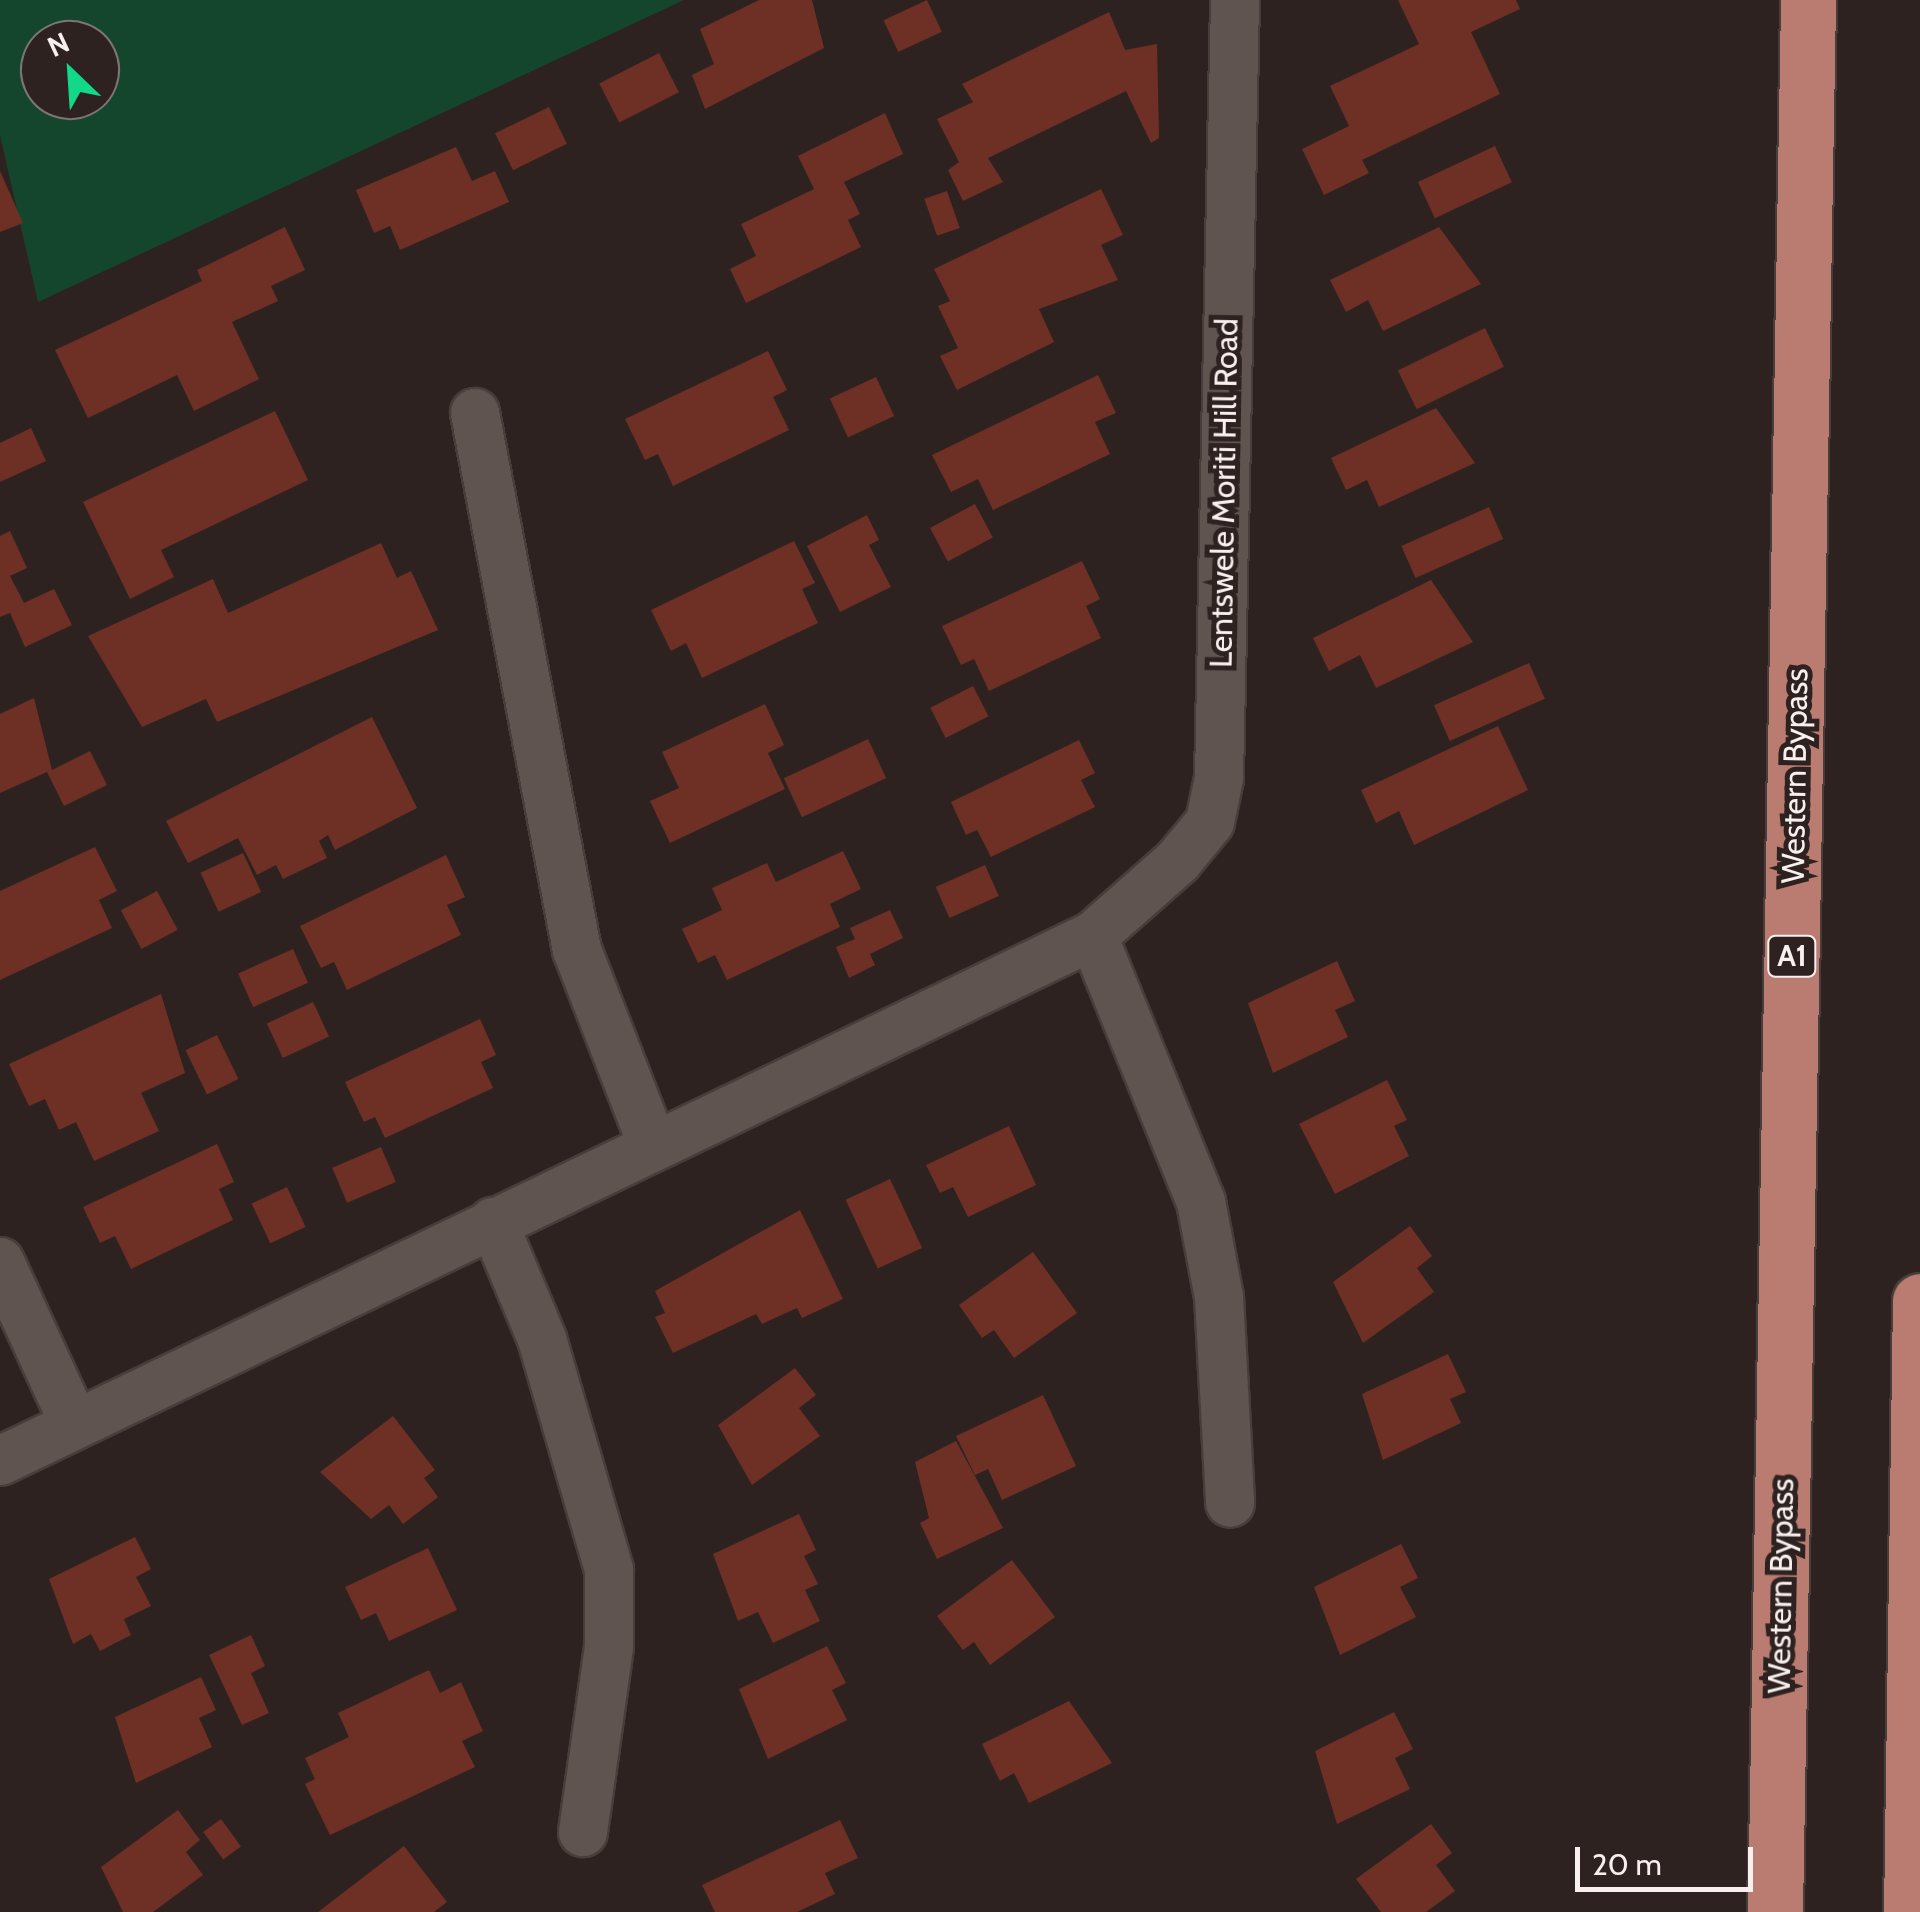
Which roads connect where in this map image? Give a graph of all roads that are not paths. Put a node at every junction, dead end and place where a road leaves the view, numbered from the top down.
1 (1235, 0) edge
2 (1808, 0) edge
3 (475, 413) dead end
4 (1093, 936) junction
5 (653, 1146) junction
6 (493, 1222) junction
7 (0, 1262) edge
8 (1920, 1301) edge
9 (75, 1426) junction
10 (0, 1462) edge
11 (1230, 1503) dead end
12 (583, 1832) dead end
13 (1775, 1912) edge
14 (1911, 1912) edge

1 - 4 street, Lentswele Moriti Hill Road
2 - 13 highway, Western Bypass / A1
3 - 5 street
4 - 5 street, Lentswele Moriti Hill Road
4 - 11 street
5 - 6 street, Lentswele Moriti Hill Road
6 - 9 street, Lentswele Moriti Hill Road
6 - 12 street
7 - 9 street
8 - 14 highway
9 - 10 street, Lentswele Moriti Hill Road

